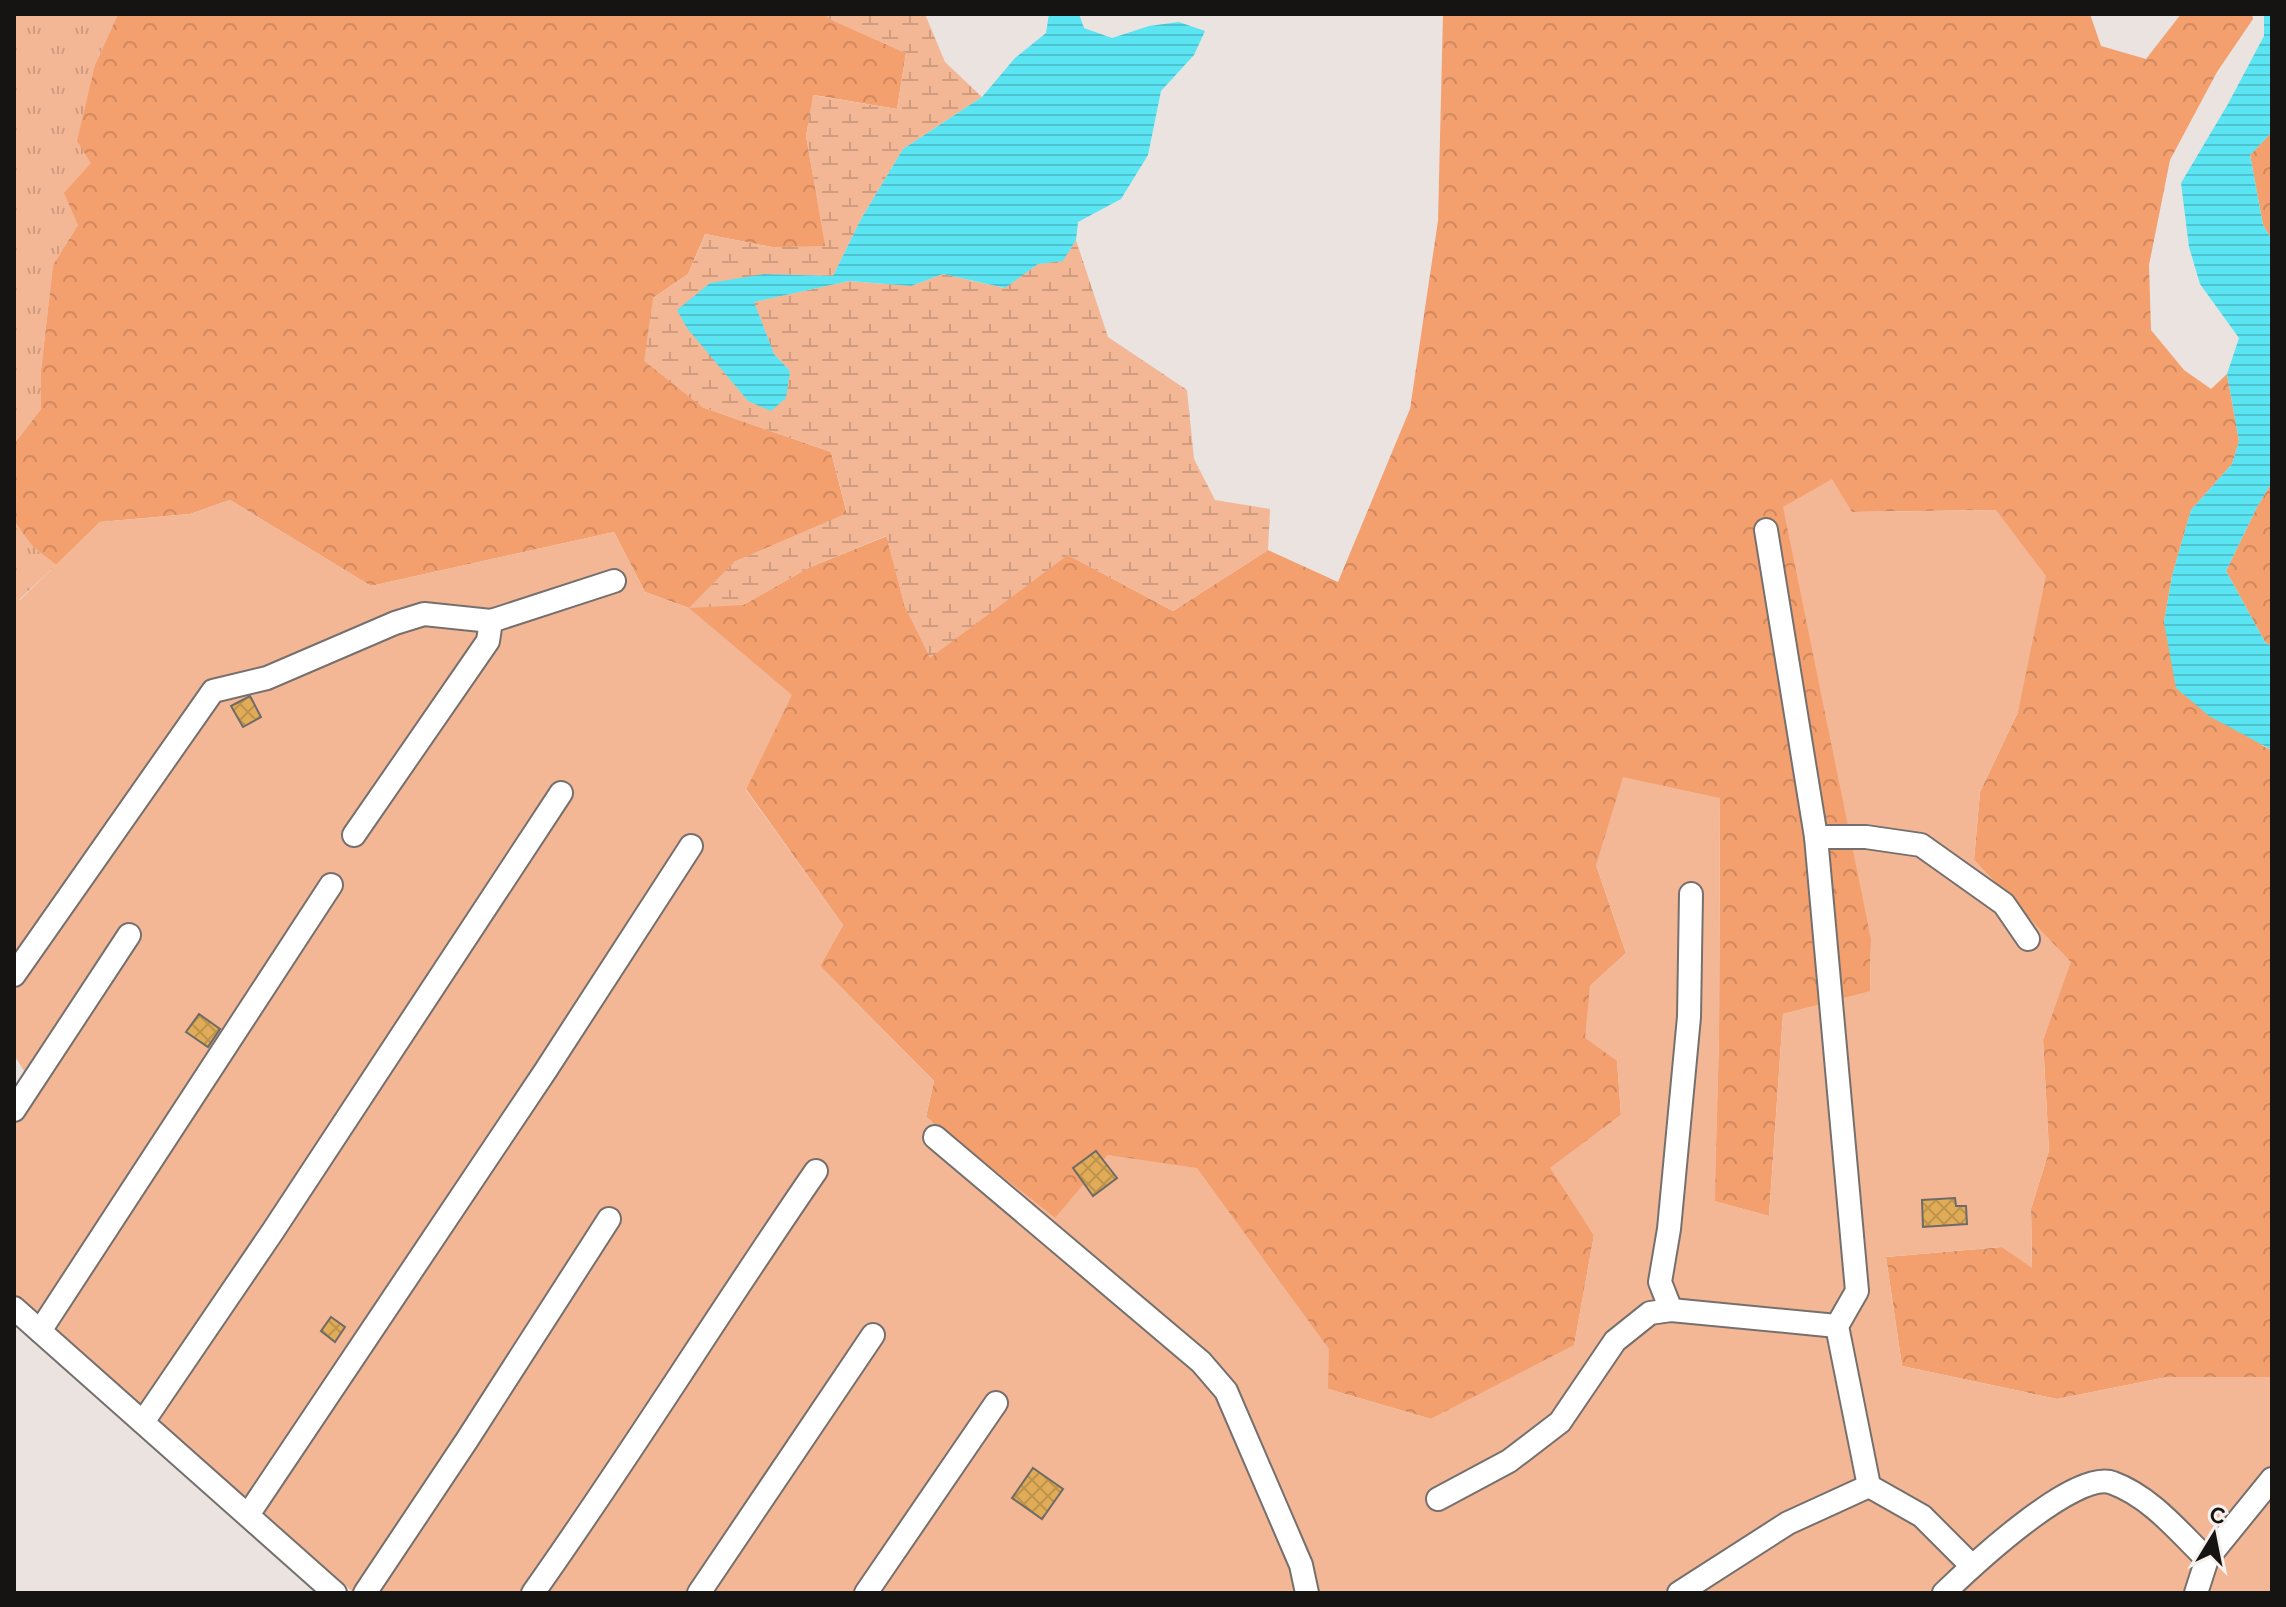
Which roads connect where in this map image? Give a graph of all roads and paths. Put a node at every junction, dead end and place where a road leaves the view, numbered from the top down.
1 (1766, 530) dead end
2 (614, 581) dead end
3 (491, 621) junction
4 (561, 793) dead end
5 (354, 835) dead end
6 (1816, 837) junction
7 (691, 846) dead end
8 (331, 885) dead end
9 (1691, 894) dead end
10 (129, 935) dead end
11 (2028, 939) dead end
12 (14, 975) edge
13 (14, 1110) edge
14 (935, 1137) dead end
15 (816, 1171) dead end
16 (609, 1219) dead end
17 (14, 1308) edge
18 (1671, 1310) junction
19 (1837, 1326) junction
20 (40, 1331) junction
21 (873, 1335) dead end
22 (996, 1403) dead end
23 (143, 1422) junction
24 (2272, 1479) edge
25 (1869, 1486) junction
26 (1438, 1499) dead end
27 (248, 1515) junction
28 (2207, 1559) junction
29 (1972, 1566) junction
30 (335, 1593) edge
31 (365, 1593) edge
32 (533, 1593) edge
33 (699, 1593) edge
34 (866, 1593) edge
35 (1307, 1593) edge
36 (1679, 1593) edge
37 (1944, 1593) edge
38 (2197, 1593) edge

1 - 6 street
2 - 3 street
3 - 5 street
3 - 12 street
4 - 23 street
6 - 11 street
6 - 19 street
7 - 27 street
8 - 20 street
9 - 18 street
10 - 13 street
14 - 35 street
15 - 32 street
16 - 31 street
17 - 20 street
18 - 19 street
18 - 26 street
19 - 25 street
20 - 23 street
21 - 33 street
22 - 34 street
23 - 27 street
24 - 28 street
25 - 29 street
25 - 36 street
27 - 30 street
28 - 29 street
28 - 38 street
29 - 37 street

